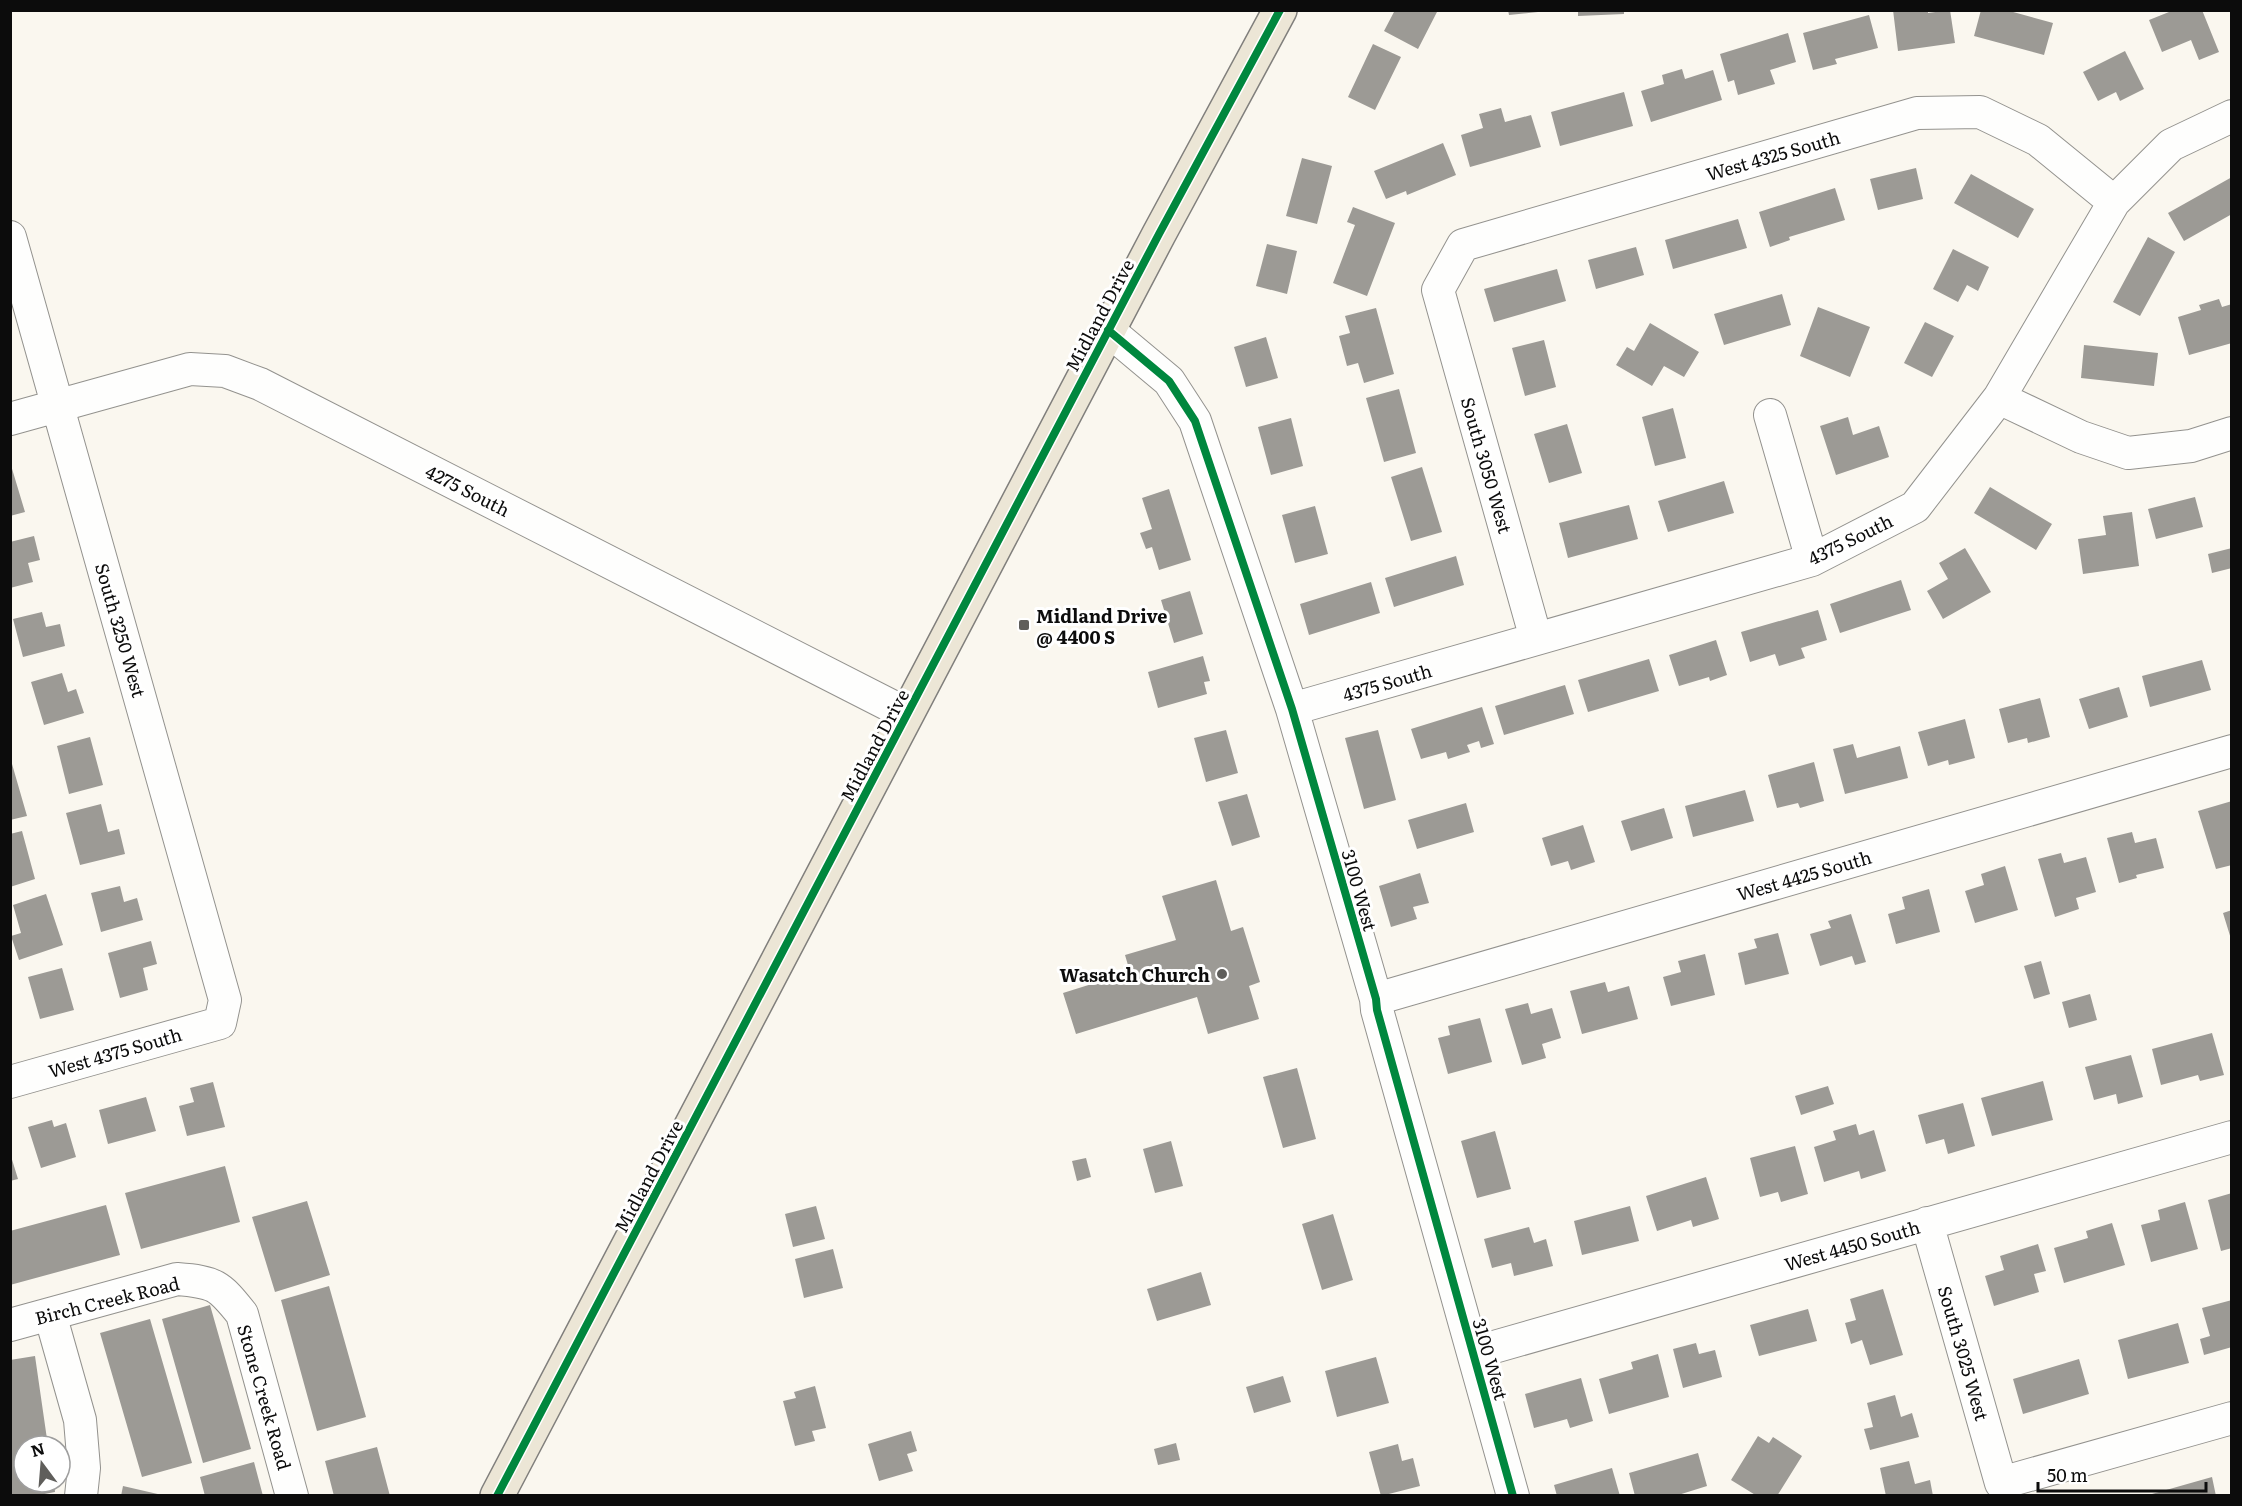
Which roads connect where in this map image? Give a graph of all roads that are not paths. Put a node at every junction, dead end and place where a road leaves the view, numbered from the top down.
1 (1280, 10) edge
2 (2232, 116) edge
3 (2114, 202) junction
4 (10, 237) edge
5 (1438, 290) joint
6 (1108, 330) junction
7 (1999, 398) junction
8 (58, 406) junction
9 (1770, 415) dead end
10 (10, 419) edge
11 (2232, 433) edge
12 (1812, 560) junction
13 (1536, 639) junction
14 (1292, 709) junction
15 (907, 714) junction
16 (2232, 752) edge
17 (1376, 999) junction
18 (220, 1023) joint
19 (10, 1082) edge
20 (2232, 1137) edge
21 (1928, 1223) junction
22 (203, 1281) joint
23 (50, 1314) junction
24 (10, 1325) edge
25 (1473, 1353) junction
26 (2232, 1418) edge
27 (81, 1496) edge
28 (292, 1496) edge
29 (497, 1496) edge
30 (1513, 1496) edge

1 - 6 main road, Midland Drive
2 - 3 street, 4375 South
3 - 5 street, West 4325 South
3 - 7 street, 4375 South
4 - 8 street, South 3250 West
5 - 13 street, South 3050 West
6 - 14 street, 3100 West
6 - 15 main road, Midland Drive
7 - 11 street
7 - 12 street, 4375 South
8 - 10 street, 4275 South
8 - 15 street, 4275 South
8 - 18 street, South 3250 West
9 - 12 street
12 - 13 street, 4375 South
13 - 14 street, 4375 South
14 - 17 street, 3100 West
15 - 29 main road, Midland Drive
16 - 17 street, West 4425 South
17 - 25 street, 3100 West
18 - 19 street, West 4375 South
20 - 21 street, West 4450 South
21 - 25 street, West 4450 South
21 - 26 street, South 3025 West
22 - 23 street, Birch Creek Road
22 - 28 street, Stone Creek Road
23 - 24 street, Birch Creek Road
23 - 27 street
25 - 30 street, 3100 West

